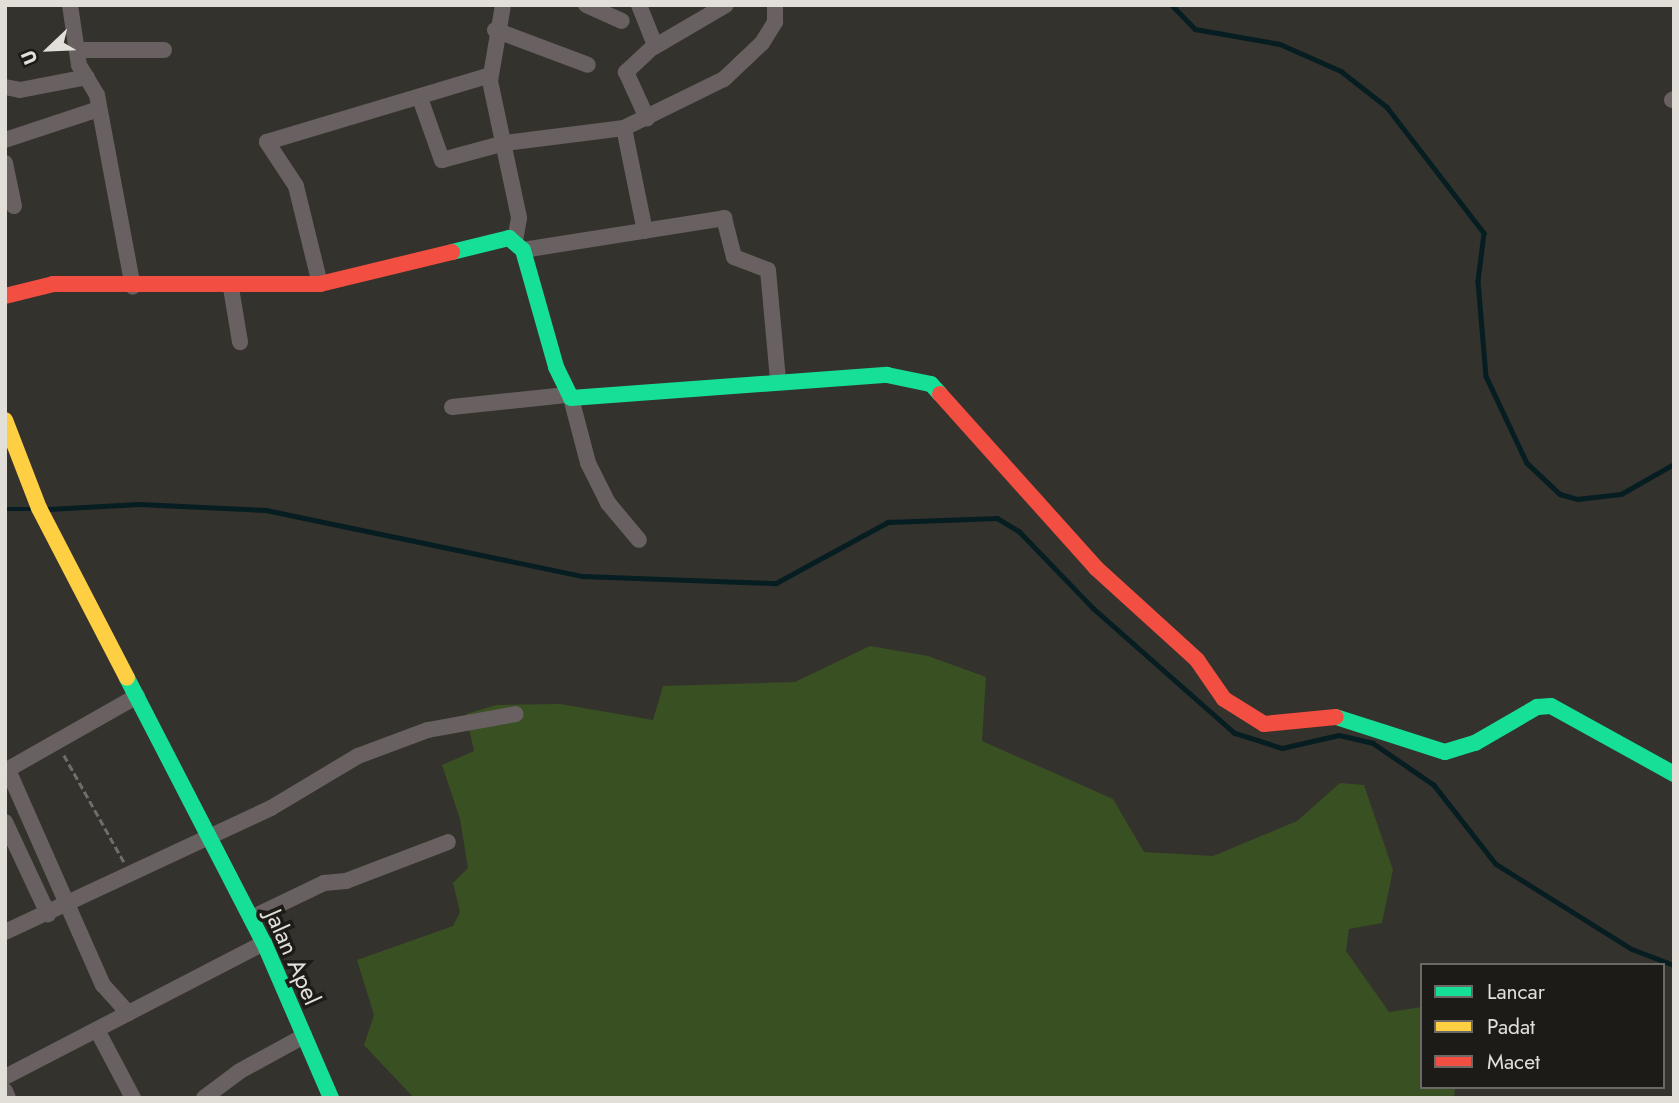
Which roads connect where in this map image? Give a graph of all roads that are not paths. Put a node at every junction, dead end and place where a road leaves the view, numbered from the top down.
1 (70, 5) edge
2 (503, 5) edge
3 (586, 5) edge
4 (639, 5) edge
5 (726, 5) edge
6 (775, 5) edge
7 (622, 21) dead end
8 (495, 30) junction
9 (654, 47) junction
10 (77, 50) junction
11 (164, 50) dead end
12 (588, 65) dead end
13 (490, 75) junction
14 (87, 77) junction
15 (5, 87) edge
16 (420, 98) junction
17 (99, 109) junction
18 (647, 118) junction
19 (624, 128) junction
20 (5, 140) edge
21 (505, 143) junction
22 (5, 163) edge
23 (14, 206) dead end
24 (645, 231) junction
25 (519, 245) junction
26 (320, 284) junction
27 (133, 287) junction
28 (231, 288) junction
29 (5, 296) edge
30 (240, 342) dead end
31 (778, 380) junction
32 (568, 397) junction
33 (452, 407) dead end
34 (5, 420) edge
35 (639, 540) dead end
36 (137, 696) junction
37 (516, 714) dead end
38 (7, 771) edge
39 (1674, 774) edge
40 (5, 822) edge
41 (209, 838) junction
42 (448, 842) dead end
43 (69, 904) junction
44 (48, 914) junction
45 (251, 918) junction
46 (5, 932) edge
47 (264, 943) junction
48 (128, 1013) junction
49 (97, 1030) junction
50 (304, 1036) junction
51 (5, 1077) edge
52 (5, 1091) edge
53 (8, 1098) edge
54 (132, 1098) edge
55 (204, 1098) edge
56 (331, 1098) edge

1 - 10 street
2 - 8 street
3 - 7 street
4 - 9 street
5 - 9 street
6 - 18 street
8 - 12 street
8 - 13 street
9 - 18 street
10 - 11 street
10 - 14 street
13 - 16 street
13 - 21 street
14 - 15 street
14 - 17 street
16 - 21 street
16 - 26 street
17 - 20 street
17 - 27 street
18 - 19 street
19 - 21 street
19 - 24 street
21 - 25 street
22 - 23 street
24 - 25 street
24 - 31 street
25 - 26 street
25 - 32 street
26 - 28 street
27 - 28 street
27 - 29 street
28 - 30 street
31 - 32 street
31 - 39 street
32 - 33 street
32 - 35 street
34 - 36 street, Jalan Apel
36 - 38 street
36 - 41 street, Jalan Apel
37 - 41 street
38 - 43 street
40 - 44 street
41 - 43 street
41 - 45 street, Jalan Apel
42 - 45 street
43 - 44 street
43 - 48 street
44 - 46 street
45 - 47 street, Jalan Apel
47 - 48 street
47 - 50 street, Jalan Apel
48 - 49 street
49 - 51 street
49 - 54 street
50 - 55 street
50 - 56 street, Jalan Apel
52 - 53 street

